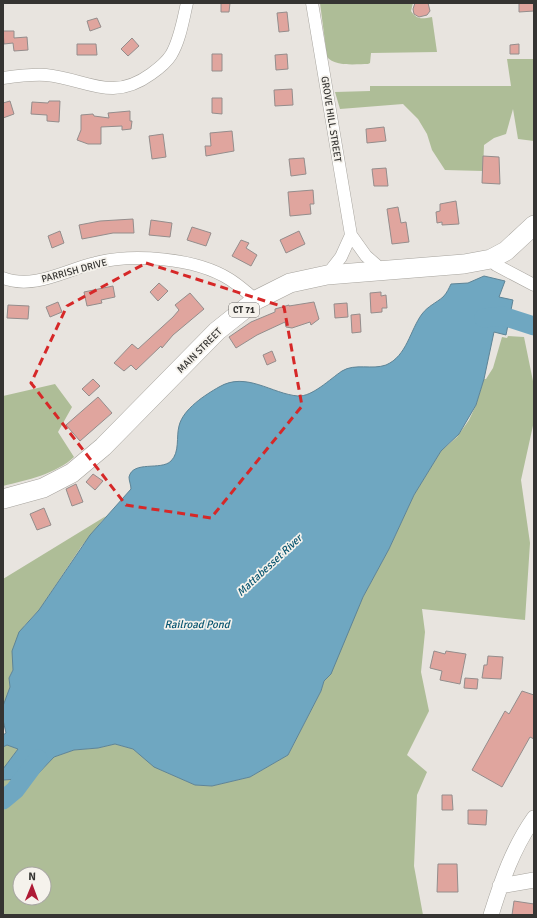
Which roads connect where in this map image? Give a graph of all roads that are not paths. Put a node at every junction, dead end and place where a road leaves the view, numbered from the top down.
1 (187, 3) edge
2 (312, 3) edge
3 (3, 78) edge
4 (534, 225) edge
5 (351, 235) junction
6 (491, 260) junction
7 (382, 270) junction
8 (328, 275) junction
9 (3, 278) edge
10 (534, 284) edge
11 (256, 300) junction
12 (3, 499) edge
13 (534, 818) edge
14 (534, 880) edge
15 (500, 886) junction
16 (491, 915) edge

1 - 3 street
2 - 5 street, GROVE HILL STREET
4 - 6 main road, MAIN STREET / CT 71
5 - 7 street, GROVE HILL STREET
5 - 8 street
6 - 7 main road, MAIN STREET / CT 71
6 - 10 street
7 - 8 main road, MAIN STREET / CT 71
8 - 11 main road, MAIN STREET / CT 71
9 - 11 street, PARRISH DRIVE
11 - 12 main road, MAIN STREET / CT 71
13 - 15 street
14 - 15 street
15 - 16 street

